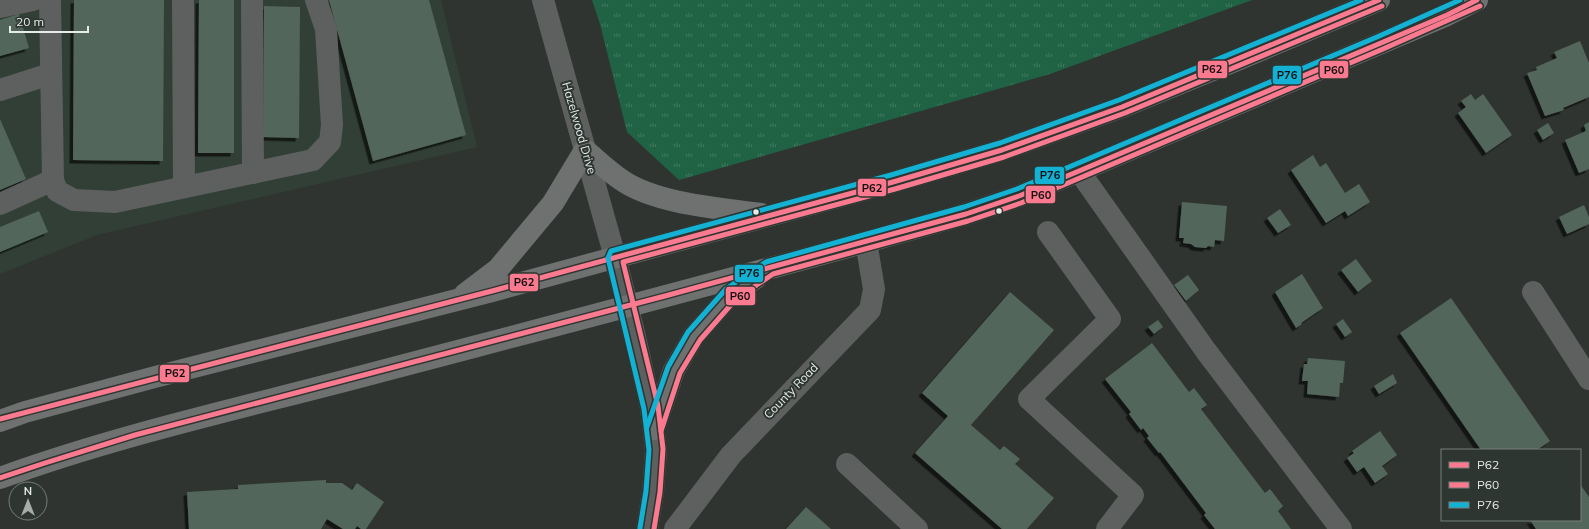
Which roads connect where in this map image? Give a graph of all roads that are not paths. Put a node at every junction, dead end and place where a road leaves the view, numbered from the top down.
1 (33, 0) edge
2 (50, 0) edge
3 (183, 0) edge
4 (252, 0) edge
5 (316, 0) edge
6 (542, 0) edge
7 (1379, 0) edge
8 (1477, 0) edge
9 (0, 7) edge
10 (50, 74) junction
11 (0, 90) edge
12 (585, 150) junction
13 (1079, 171) junction
14 (253, 173) junction
15 (53, 180) junction
16 (184, 187) junction
17 (0, 204) edge
18 (770, 215) junction
19 (1048, 232) dead end
20 (866, 242) junction
21 (615, 257) junction
22 (770, 268) junction
23 (1533, 292) dead end
24 (458, 300) junction
25 (628, 306) junction
26 (1589, 379) edge
27 (0, 420) edge
28 (654, 429) junction
29 (847, 464) dead end
30 (0, 478) edge
31 (647, 529) edge
32 (675, 529) edge
33 (917, 529) edge
34 (1107, 529) edge
35 (1341, 529) edge

1 - 9 street
2 - 10 street
3 - 16 street
4 - 14 street
5 - 14 street
6 - 12 street, Hazelwood Drive
7 - 18 main road
8 - 13 main road
10 - 11 street
10 - 15 street
12 - 18 main road
12 - 21 street, Hazelwood Drive
12 - 24 main road
13 - 20 main road
13 - 35 street
14 - 16 street
15 - 16 street
15 - 17 street
18 - 21 main road
19 - 34 street
20 - 22 main road
20 - 32 street, County Road
21 - 24 main road
21 - 25 street
22 - 25 main road
22 - 28 main road
23 - 26 street
24 - 27 main road
25 - 28 street
25 - 30 main road
28 - 31 street
29 - 33 street

